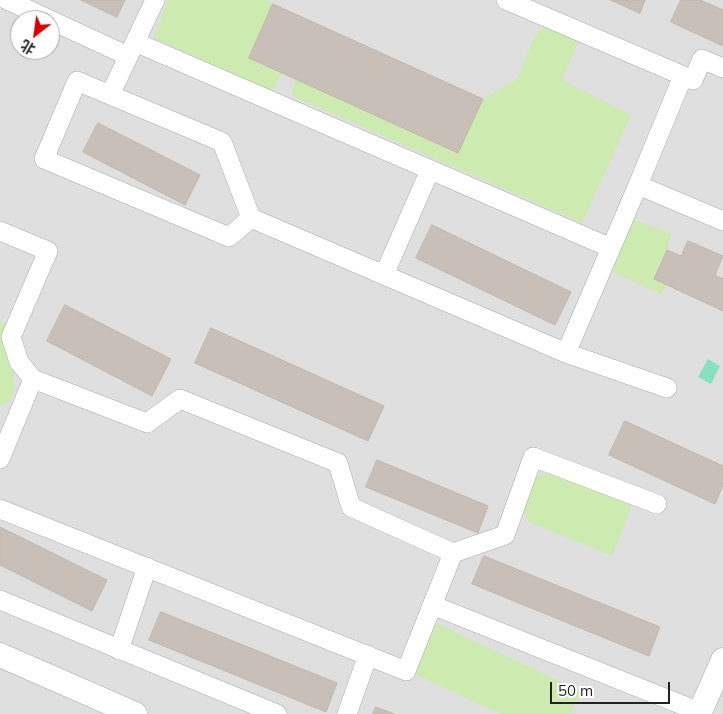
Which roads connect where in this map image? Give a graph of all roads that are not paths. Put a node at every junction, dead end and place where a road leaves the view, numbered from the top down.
1 (7, 0) edge
2 (155, 0) edge
3 (506, 0) edge
4 (132, 49) junction
5 (723, 68) edge
6 (683, 76) junction
7 (110, 95) junction
8 (430, 170) junction
9 (638, 185) junction
10 (251, 218) junction
11 (723, 221) edge
12 (0, 231) edge
13 (611, 248) junction
14 (384, 275) junction
15 (566, 353) junction
16 (32, 379) junction
17 (667, 388) dead end
18 (7, 421) edge
19 (0, 459) edge
20 (657, 504) dead end
21 (0, 509) edge
22 (453, 553) junction
23 (147, 567) junction
24 (0, 600) edge
25 (432, 605) junction
26 (119, 650) junction
27 (368, 655) junction
28 (0, 656) edge
29 (723, 660) edge
30 (129, 713) edge
31 (699, 713) edge
32 (277, 714) edge
33 (347, 714) edge

1 - 4 street
2 - 4 street
3 - 6 street
4 - 7 street
4 - 8 street
5 - 6 street
6 - 9 street
7 - 10 street
7 - 10 street
8 - 13 street
8 - 14 street
9 - 11 street
9 - 13 street
10 - 14 street
12 - 16 street
13 - 15 street
14 - 15 street
15 - 17 street
16 - 18 street
16 - 22 street
18 - 19 street
20 - 22 street
21 - 23 street
22 - 25 street
23 - 26 street
23 - 27 street
24 - 26 street
25 - 27 street
25 - 31 street
26 - 32 street
27 - 33 street
28 - 30 street
29 - 31 street

